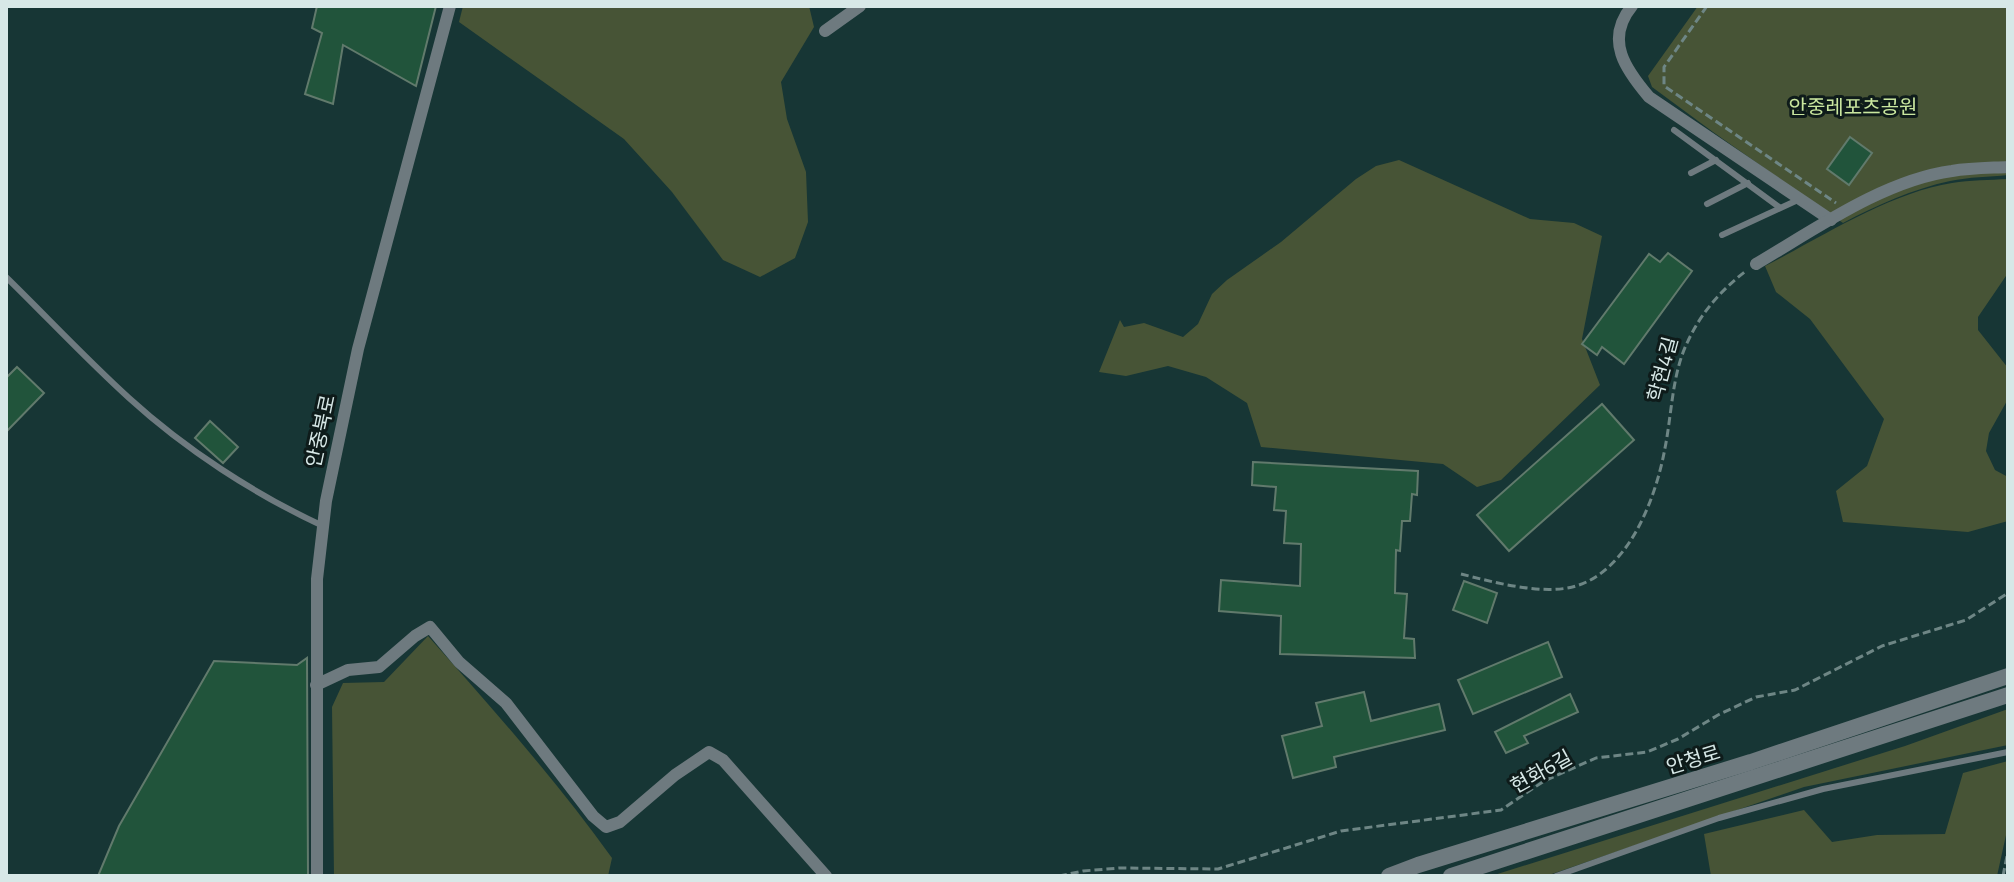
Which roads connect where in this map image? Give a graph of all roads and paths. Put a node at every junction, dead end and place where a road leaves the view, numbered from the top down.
1 (450, 6) edge
2 (860, 6) edge
3 (1632, 6) edge
4 (1707, 6) edge
5 (825, 31) dead end
6 (1674, 130) dead end
7 (1716, 160) junction
8 (2008, 167) edge
9 (1691, 173) dead end
10 (1748, 183) junction
11 (1800, 199) junction
12 (1837, 203) dead end
13 (1707, 204) dead end
14 (1779, 207) junction
15 (1831, 220) junction
16 (1722, 235) dead end
17 (1756, 264) joint
18 (6, 277) edge
19 (323, 526) junction
20 (1461, 574) dead end
21 (2008, 593) edge
22 (2008, 676) edge
23 (316, 685) junction
24 (2008, 695) edge
25 (2008, 752) edge
26 (2008, 851) edge
27 (317, 876) edge
28 (826, 876) edge
29 (1059, 876) edge
30 (1389, 876) edge
31 (1451, 876) edge
32 (1556, 876) edge
33 (2003, 876) edge

1 - 19 street, 안중북로
2 - 5 street
3 - 11 street
4 - 12 path
6 - 7 lane
7 - 9 lane
7 - 10 lane
8 - 15 street
10 - 13 lane
10 - 14 lane
11 - 14 lane
11 - 15 street
14 - 16 lane
15 - 17 street
17 - 20 path, 학현4길
18 - 19 lane
19 - 23 street, 안중북로
21 - 29 path, 현화6길
22 - 30 street, 안청로
23 - 27 street, 안중북로
23 - 28 street
24 - 31 street, 안청로
25 - 32 lane
26 - 33 path

